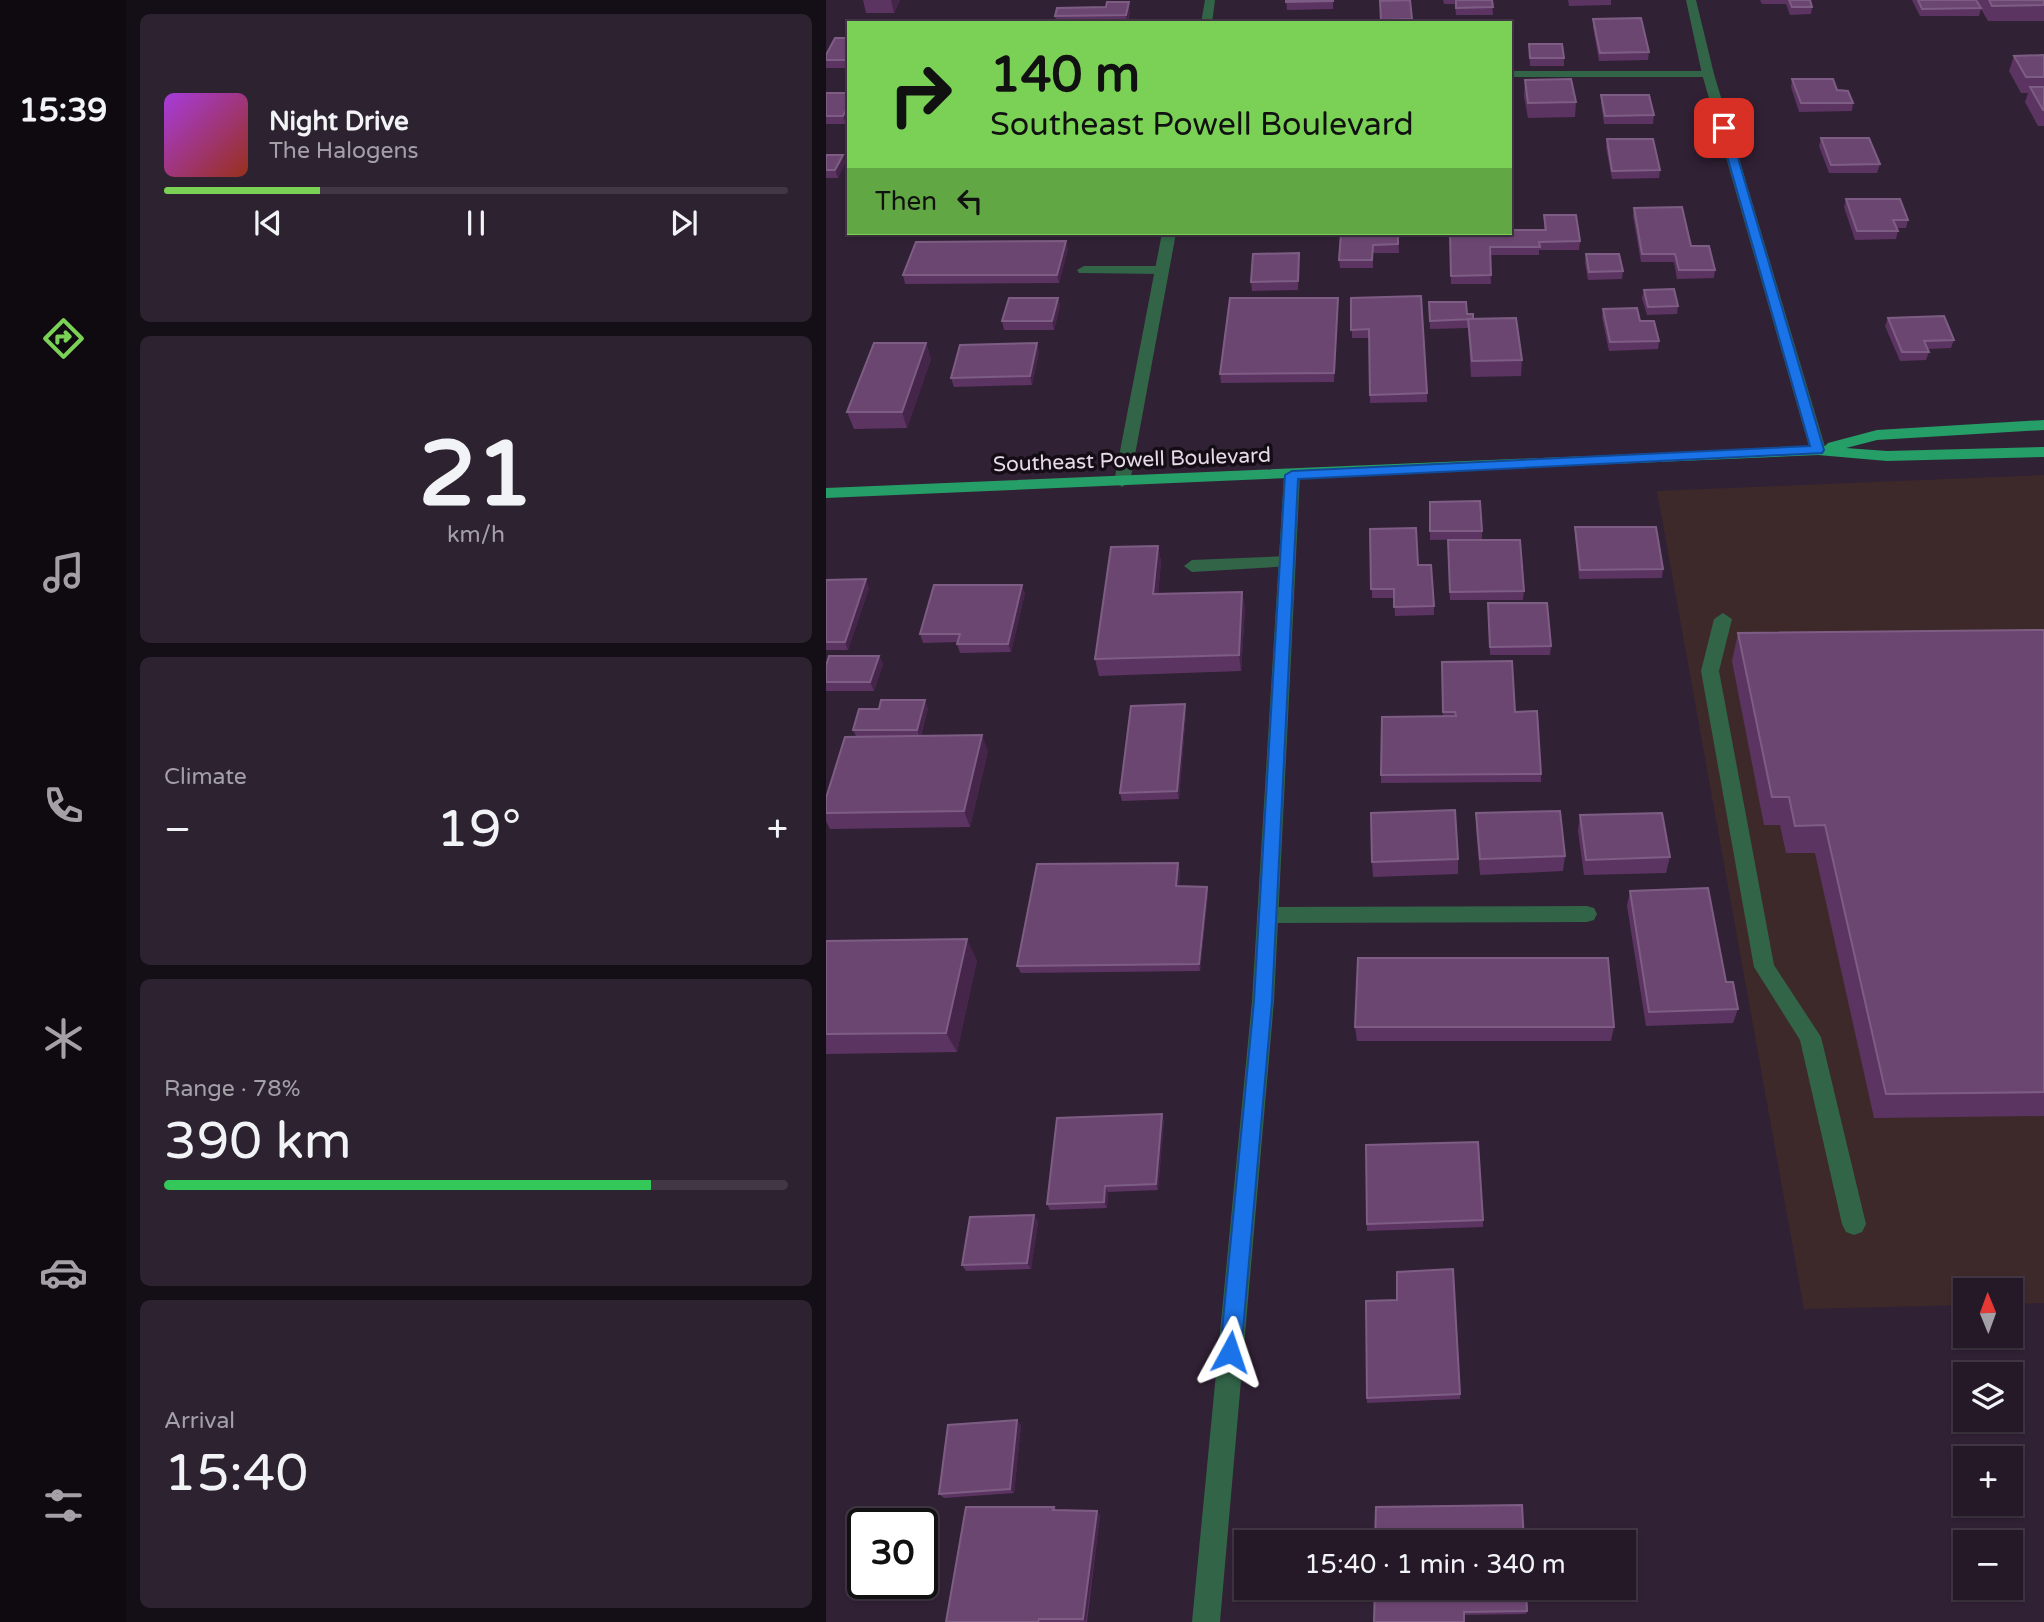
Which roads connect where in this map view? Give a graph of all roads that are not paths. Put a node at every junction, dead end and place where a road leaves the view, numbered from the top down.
1 (1210, 0) edge
2 (1691, 0) edge
3 (1206, 21) edge
4 (1512, 74) edge
5 (1708, 74) junction
6 (1169, 235) edge
7 (1084, 270) dead end
8 (1162, 270) junction
9 (2044, 425) edge
10 (1818, 450) junction
11 (2044, 452) edge
12 (1292, 475) junction
13 (1122, 482) junction
14 (826, 493) edge
15 (1287, 562) junction
16 (1192, 566) dead end
17 (1723, 619) dead end
18 (1587, 914) dead end
19 (1268, 915) junction
20 (1854, 1224) dead end
21 (1206, 1622) edge

1 - 3 street
2 - 5 street
4 - 5 street
5 - 10 street
6 - 8 street
7 - 8 street
8 - 13 street
9 - 10 main road, Southeast Powell Boulevard
10 - 11 main road, Southeast Powell Boulevard
10 - 12 main road, Southeast Powell Boulevard
12 - 13 main road, Southeast Powell Boulevard
12 - 15 street
13 - 14 main road, Southeast Powell Boulevard
15 - 16 street
15 - 19 street
17 - 20 street
18 - 19 street
19 - 21 street

